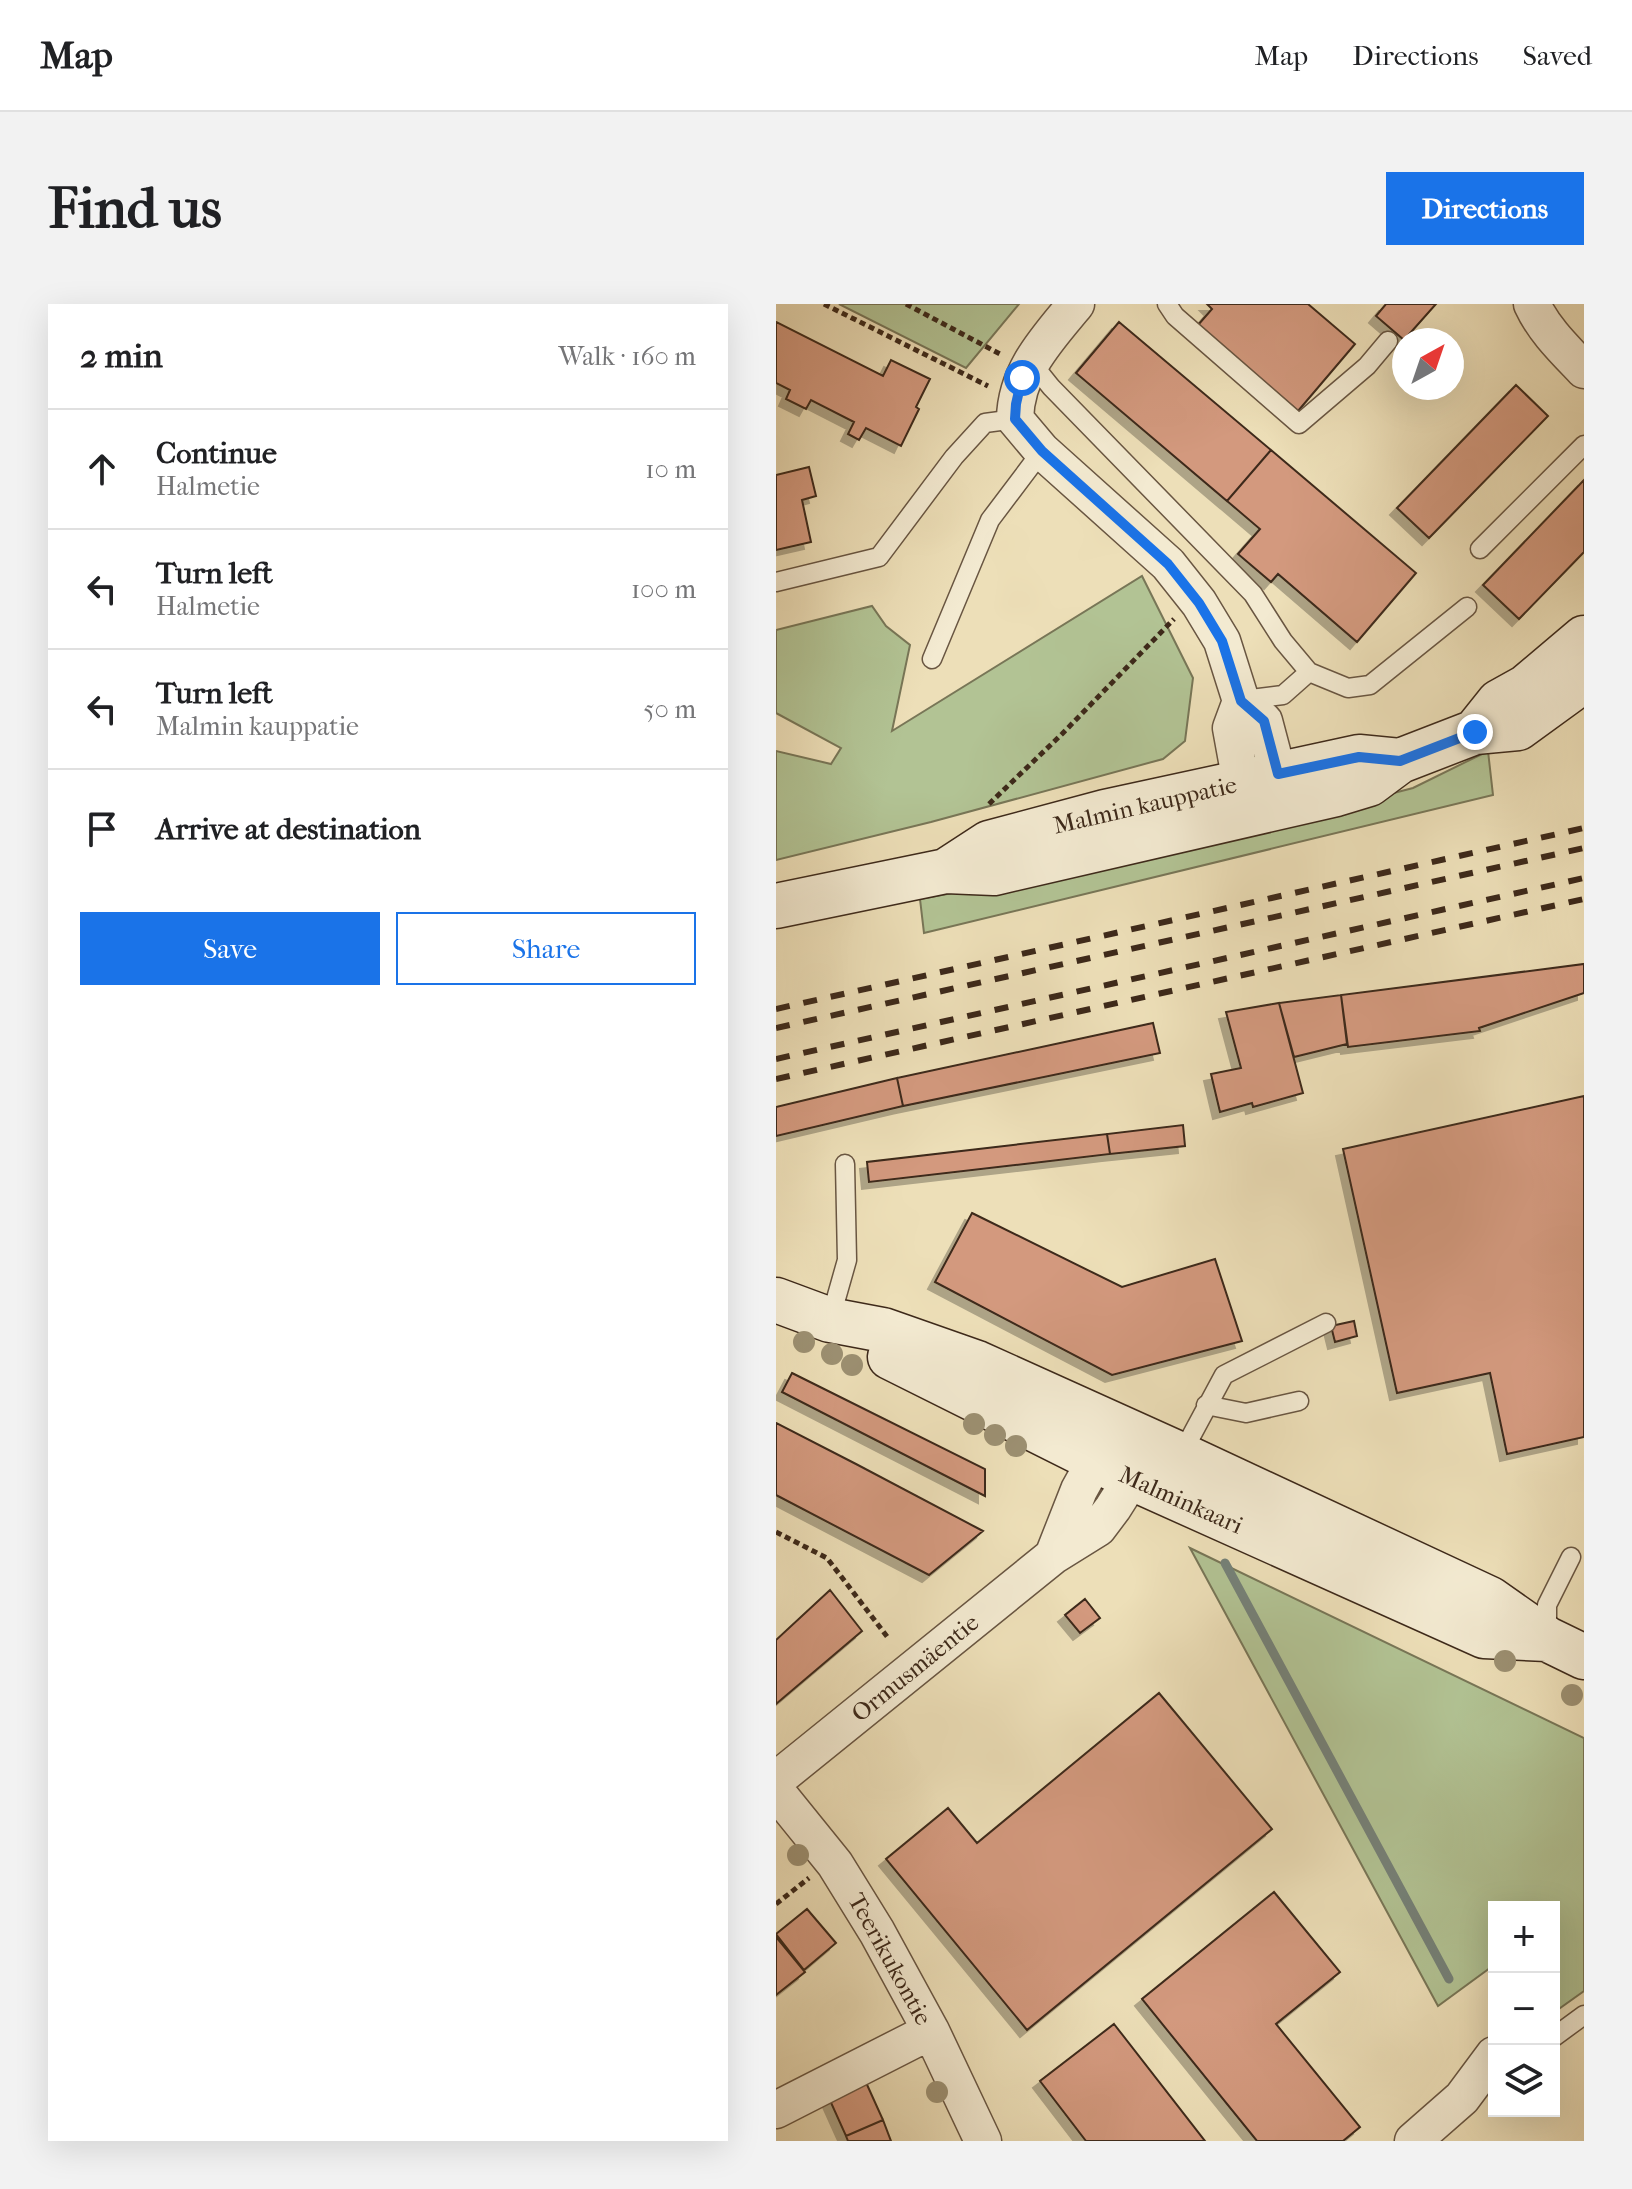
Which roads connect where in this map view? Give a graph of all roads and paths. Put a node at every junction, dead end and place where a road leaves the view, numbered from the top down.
1 (824, 304) edge
2 (906, 304) edge
3 (1076, 304) edge
4 (1167, 304) edge
5 (1532, 304) edge
6 (1388, 341) dead end
7 (1584, 370) edge
8 (1015, 376) junction
9 (1015, 419) junction
10 (1584, 445) edge
11 (1042, 451) junction
12 (1480, 549) dead end
13 (776, 582) edge
14 (1467, 607) dead end
15 (1179, 614) dead end
16 (1584, 638) edge
17 (932, 659) dead end
18 (1309, 672) junction
19 (1584, 680) edge
20 (1241, 701) junction
21 (1475, 732) junction
22 (1260, 790) junction
23 (980, 813) dead end
24 (776, 906) edge
25 (845, 1164) dead end
26 (776, 1300) edge
27 (830, 1320) junction
28 (1326, 1323) dead end
29 (1299, 1401) dead end
30 (1206, 1405) junction
31 (1132, 1433) junction
32 (1181, 1455) junction
33 (1114, 1469) junction
34 (776, 1532) edge
35 (1571, 1557) dead end
36 (889, 1639) dead end
37 (1566, 1648) edge
38 (776, 1780) edge
39 (776, 1791) edge
40 (810, 1877) dead end
41 (776, 1904) edge
42 (1584, 2015) edge
43 (931, 2031) junction
44 (1560, 2033) edge
45 (1488, 2063) edge
46 (776, 2110) edge
47 (983, 2141) edge
48 (1413, 2141) edge

1 - 8 path
2 - 8 path
3 - 8 street
4 - 6 lane
5 - 7 street
8 - 9 street
8 - 18 lane
9 - 11 street
9 - 13 lane
10 - 12 lane
11 - 17 lane
11 - 20 street
14 - 18 lane
15 - 23 path
16 - 21 main road, Malmin kauppatie
18 - 20 lane
19 - 21 main road, Malmin kauppatie
20 - 22 street
21 - 22 main road, Malmin kauppatie
22 - 24 main road, Malmin kauppatie
25 - 27 lane
26 - 27 main road, Malminkaari
27 - 31 main road, Malminkaari
27 - 33 main road, Malminkaari
28 - 30 lane
29 - 30 lane
30 - 32 lane
31 - 32 main road, Malminkaari
31 - 33 street, Ormusmäentie
32 - 37 main road, Malminkaari
33 - 37 main road, Malminkaari
33 - 38 street, Ormusmäentie
34 - 36 path
35 - 37 lane
39 - 43 street, Teerikukontie
40 - 41 path
42 - 44 lane
43 - 46 street
43 - 47 street, Teerikukontie
45 - 48 street

